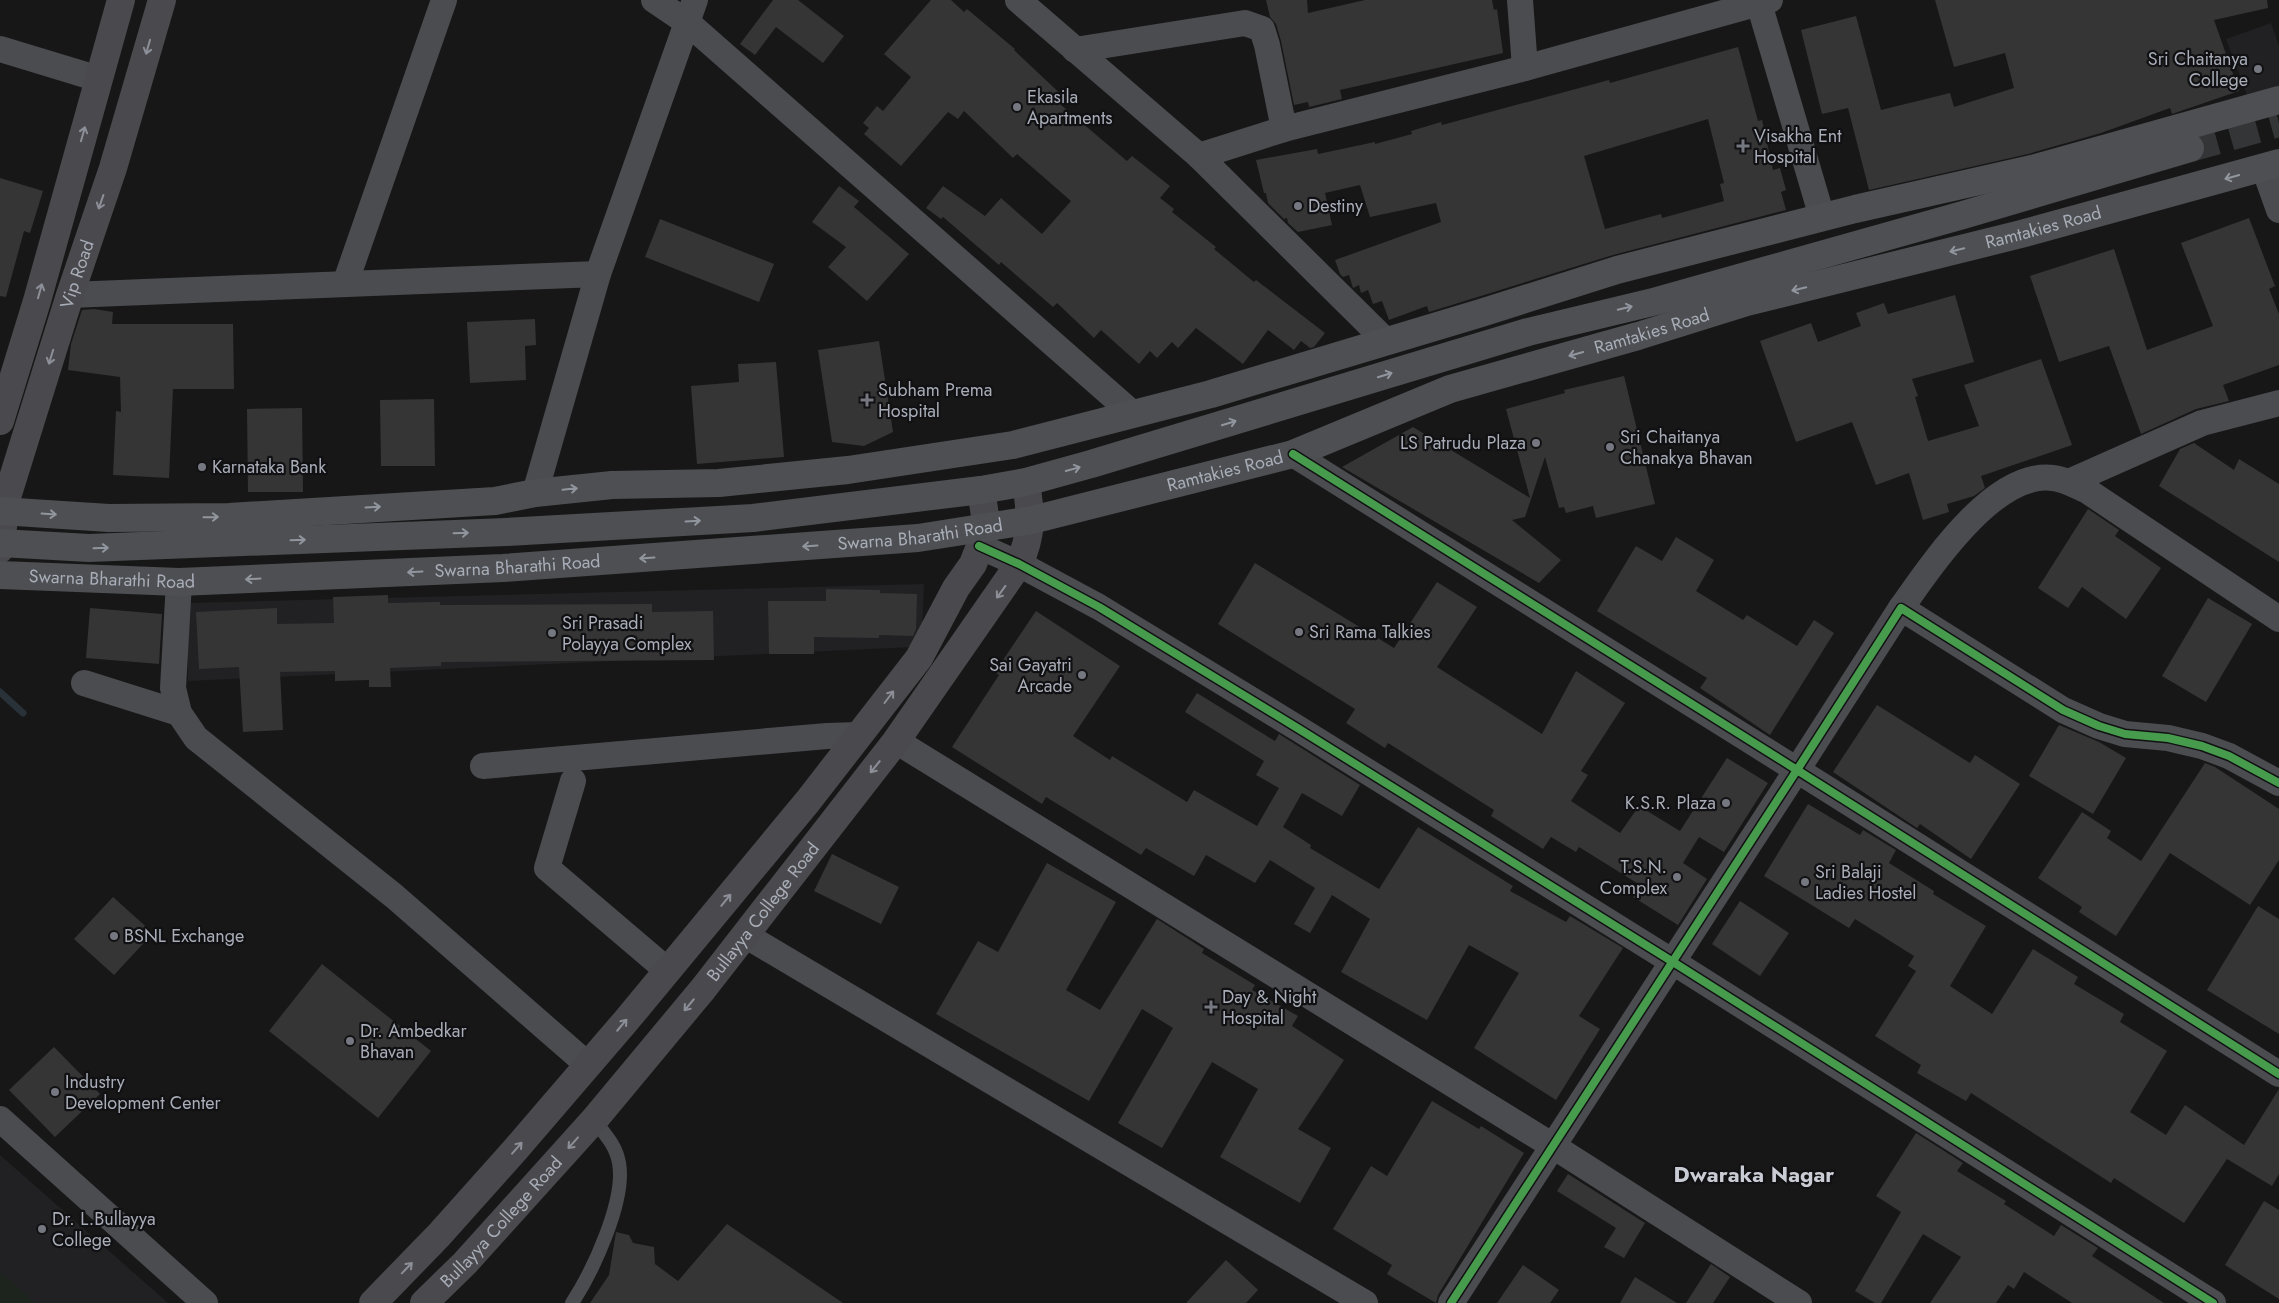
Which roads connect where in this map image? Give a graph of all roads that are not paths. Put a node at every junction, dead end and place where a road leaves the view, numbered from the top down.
1 (121, 0) edge
2 (162, 0) edge
3 (444, 0) edge
4 (654, 0) edge
5 (1018, 0) edge
6 (1520, 0) edge
7 (1762, 1) edge
8 (692, 11) edge
9 (0, 49) edge
10 (1075, 50) junction
11 (1525, 68) junction
12 (99, 79) junction
13 (2279, 100) edge
14 (1284, 129) junction
15 (2146, 149) junction
16 (1199, 156) junction
17 (2272, 165) edge
18 (2151, 200) junction
19 (2279, 210) edge
20 (1822, 217) junction
21 (598, 274) junction
22 (345, 284) junction
23 (70, 295) junction
24 (1385, 340) junction
25 (2279, 403) edge
26 (1132, 413) junction
27 (0, 421) edge
28 (1293, 454) junction
29 (1026, 482) junction
30 (2069, 482) junction
31 (981, 490) junction
32 (535, 493) junction
33 (2, 512) edge
34 (1032, 520) junction
35 (983, 537) junction
36 (0, 545) edge
37 (1019, 564) junction
38 (0, 574) edge
39 (179, 582) junction
40 (1901, 608) junction
41 (2279, 619) edge
42 (84, 683) dead end
43 (179, 713) junction
44 (859, 735) junction
45 (896, 741) junction
46 (483, 766) dead end
47 (1797, 770) junction
48 (573, 781) dead end
49 (2279, 783) edge
50 (745, 935) junction
51 (1673, 962) junction
52 (668, 971) junction
53 (588, 1065) junction
54 (2279, 1074) edge
55 (0, 1120) edge
56 (594, 1120) junction
57 (1552, 1146) junction
58 (205, 1303) edge
59 (373, 1303) edge
60 (424, 1303) edge
61 (572, 1303) edge
62 (1365, 1303) edge
63 (1451, 1303) edge
64 (1799, 1303) edge
65 (2213, 1303) edge

1 - 12 main road, Vip Road
2 -> 23 main road, Vip Road
3 - 22 street
4 - 8 street
5 - 10 street
6 - 11 street
7 - 11 street
7 - 20 street
8 - 21 street
8 - 26 street
9 - 12 street
10 - 14 street
10 - 16 street
11 - 14 street
27 -> 12 main road, Vip Road
13 - 15 main road
14 - 16 street
15 - 18 main road
15 - 20 main road
29 -> 15 main road
16 - 24 street
17 -> 18 main road, Ramtakies Road
17 - 19 street
18 -> 28 main road, Ramtakies Road
20 - 24 main road
21 - 22 street
21 - 32 street
22 - 23 street
23 -> 33 main road, Vip Road
24 - 26 main road
25 - 30 street
32 -> 26 main road
28 - 34 main road, Ramtakies Road
28 - 47 street
29 - 31 main road
29 - 34 main road, Bullayya College Road
30 - 40 street
30 - 41 street
31 - 35 main road
36 -> 31 main road
33 -> 32 main road
33 - 36 main road, Vip Road
34 - 35 main road, Swarna Bharathi Road
34 - 37 main road, Bullayya College Road
35 - 37 street
35 -> 39 main road, Swarna Bharathi Road
44 -> 35 main road, Bullayya College Road
37 -> 45 main road, Bullayya College Road
37 - 51 street
38 - 39 main road, Swarna Bharathi Road
39 - 43 street
40 - 47 street
40 - 49 street
42 - 43 street
43 - 53 street
44 - 46 street
52 -> 44 main road, Bullayya College Road
45 -> 50 main road, Bullayya College Road
45 - 57 street
47 - 51 street
47 - 54 street
48 - 52 street
50 -> 56 main road, Bullayya College Road
50 - 62 street
51 - 57 street
51 - 65 street
53 -> 52 main road, Bullayya College Road
59 -> 53 main road, Bullayya College Road
55 - 58 street
56 -> 60 main road, Bullayya College Road
56 - 61 lane
57 - 63 street
57 - 64 street

